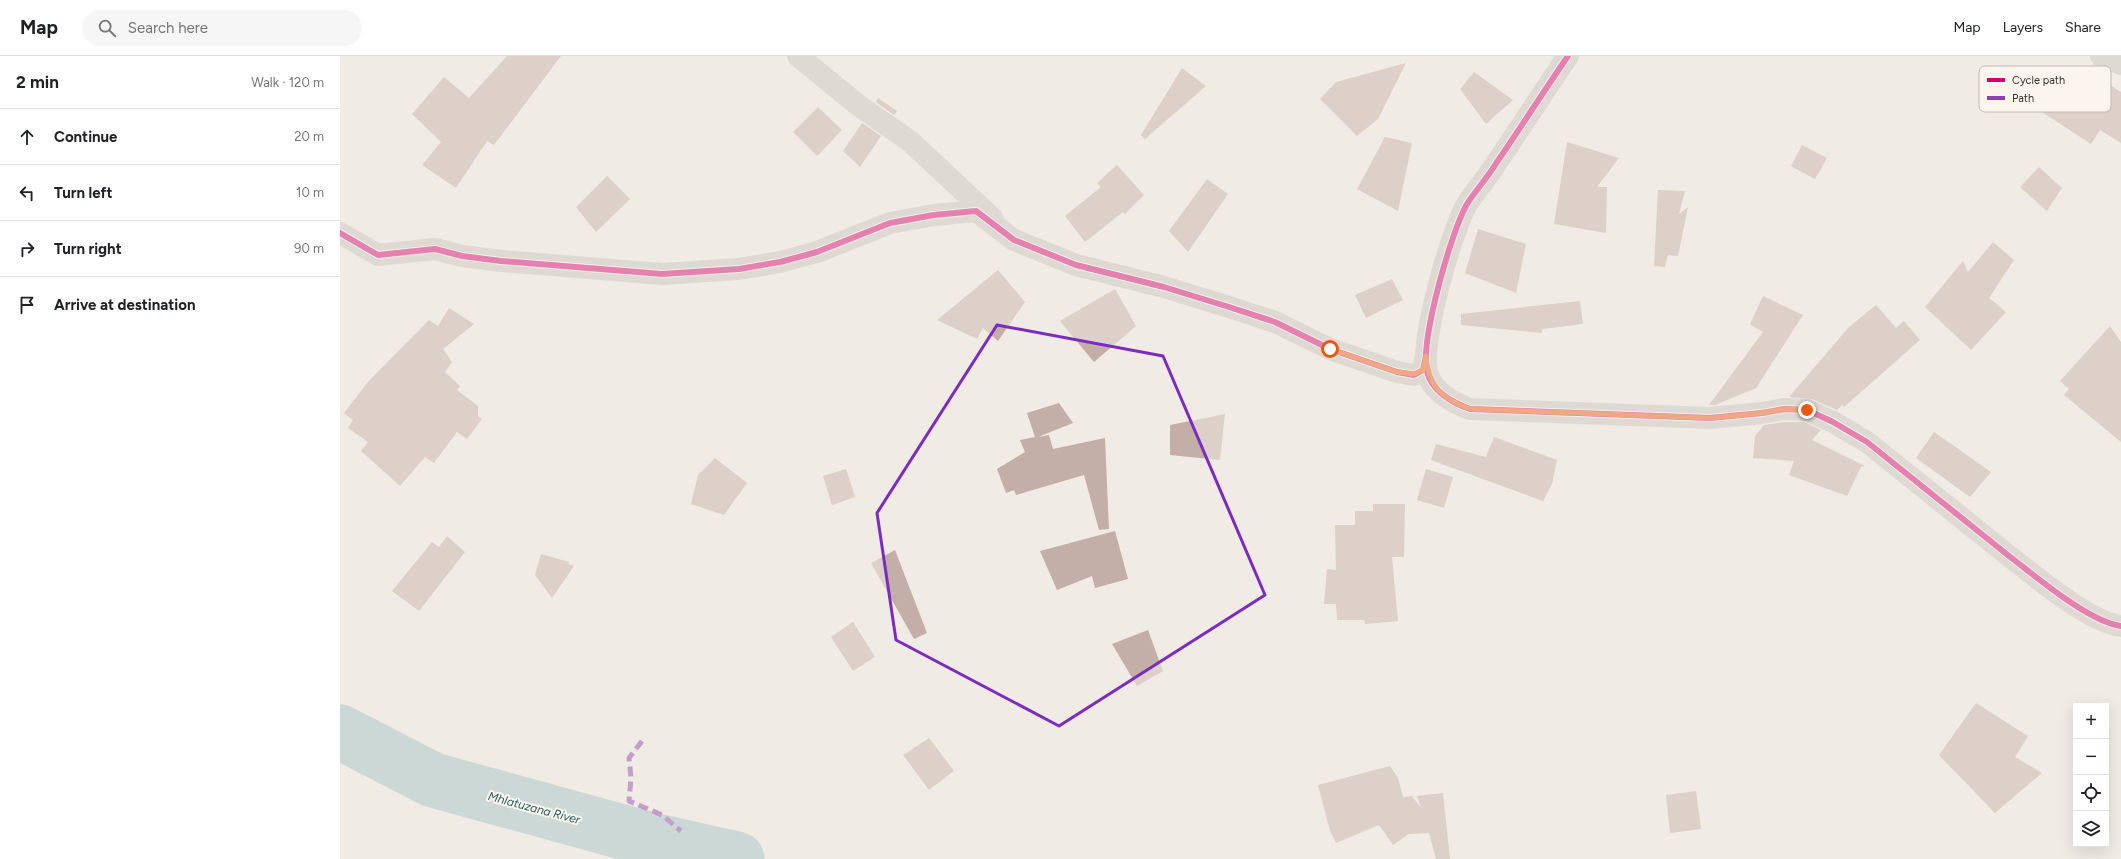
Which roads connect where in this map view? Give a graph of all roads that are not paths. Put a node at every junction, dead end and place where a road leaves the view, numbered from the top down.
1 (798, 56) edge
2 (1568, 56) edge
3 (2101, 56) edge
4 (2121, 64) edge
5 (340, 232) edge
6 (1014, 240) junction
7 (1426, 356) junction
8 (2121, 626) edge

1 - 6 street
2 - 7 street
3 - 4 street
5 - 6 street
6 - 7 street
7 - 8 street

